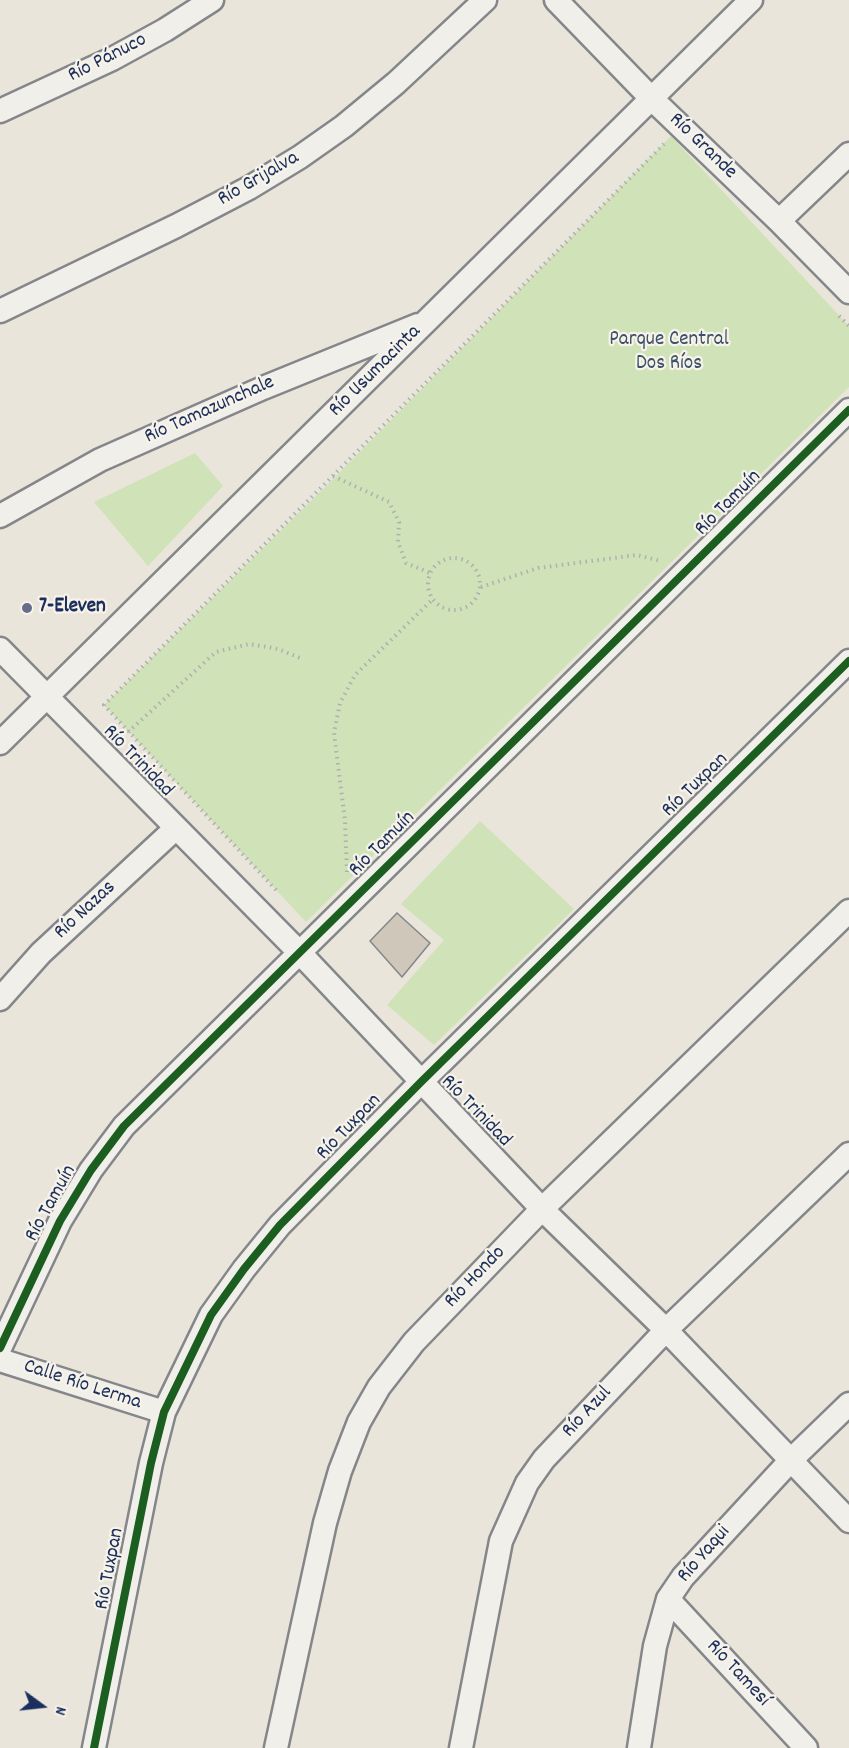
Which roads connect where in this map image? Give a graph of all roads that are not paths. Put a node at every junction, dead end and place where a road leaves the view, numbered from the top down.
1 (212, 0) edge
2 (485, 0) edge
3 (556, 0) edge
4 (751, 0) edge
5 (651, 98) junction
6 (0, 111) edge
7 (849, 154) edge
8 (779, 221) junction
9 (849, 292) edge
10 (0, 311) edge
11 (428, 321) junction
12 (849, 410) edge
13 (0, 516) edge
14 (0, 649) edge
15 (849, 661) edge
16 (48, 696) junction
17 (0, 743) edge
18 (176, 828) junction
19 (849, 911) edge
20 (300, 953) junction
21 (0, 999) edge
22 (421, 1082) junction
23 (849, 1154) edge
24 (542, 1209) junction
25 (666, 1330) junction
26 (0, 1348) edge
27 (0, 1360) edge
28 (849, 1404) edge
29 (164, 1412) junction
30 (791, 1460) junction
31 (849, 1521) edge
32 (668, 1599) junction
33 (94, 1748) edge
34 (276, 1748) edge
35 (461, 1748) edge
36 (639, 1748) edge
37 (806, 1748) edge

1 - 6 street, Río Pánuco
2 - 10 street, Río Grijalva
3 - 5 street, Río Grande
4 - 5 street, Río Usumacinta
5 - 8 street, Río Grande
5 - 11 street, Río Usumacinta
7 - 8 street
8 - 9 street, Río Grande
11 - 13 street, Río Tamazunchale
11 - 16 street, Río Usumacinta
12 - 20 street, Río Tamuín
14 - 16 street, Río Trinidad
15 - 22 street, Río Tuxpan
16 - 17 street, Río Usumacinta
16 - 18 street, Río Trinidad
18 - 20 street, Río Trinidad
18 - 21 street, Río Nazas
19 - 24 street, Río Hondo
20 - 22 street, Río Trinidad
20 - 26 street, Río Tamuín
22 - 24 street, Río Trinidad
22 - 29 street, Río Tuxpan
23 - 25 street, Río Azul
24 - 25 street, Río Trinidad
24 - 34 street, Río Hondo
25 - 30 street, Río Trinidad
25 - 35 street, Río Azul
27 - 29 street, Calle Río Lerma
28 - 30 street, Río Yaqui
29 - 33 street, Río Tuxpan
30 - 31 street, Río Trinidad
30 - 32 street, Río Yaqui
32 - 36 street, Río Yaqui
32 - 37 street, Río Tamesí

